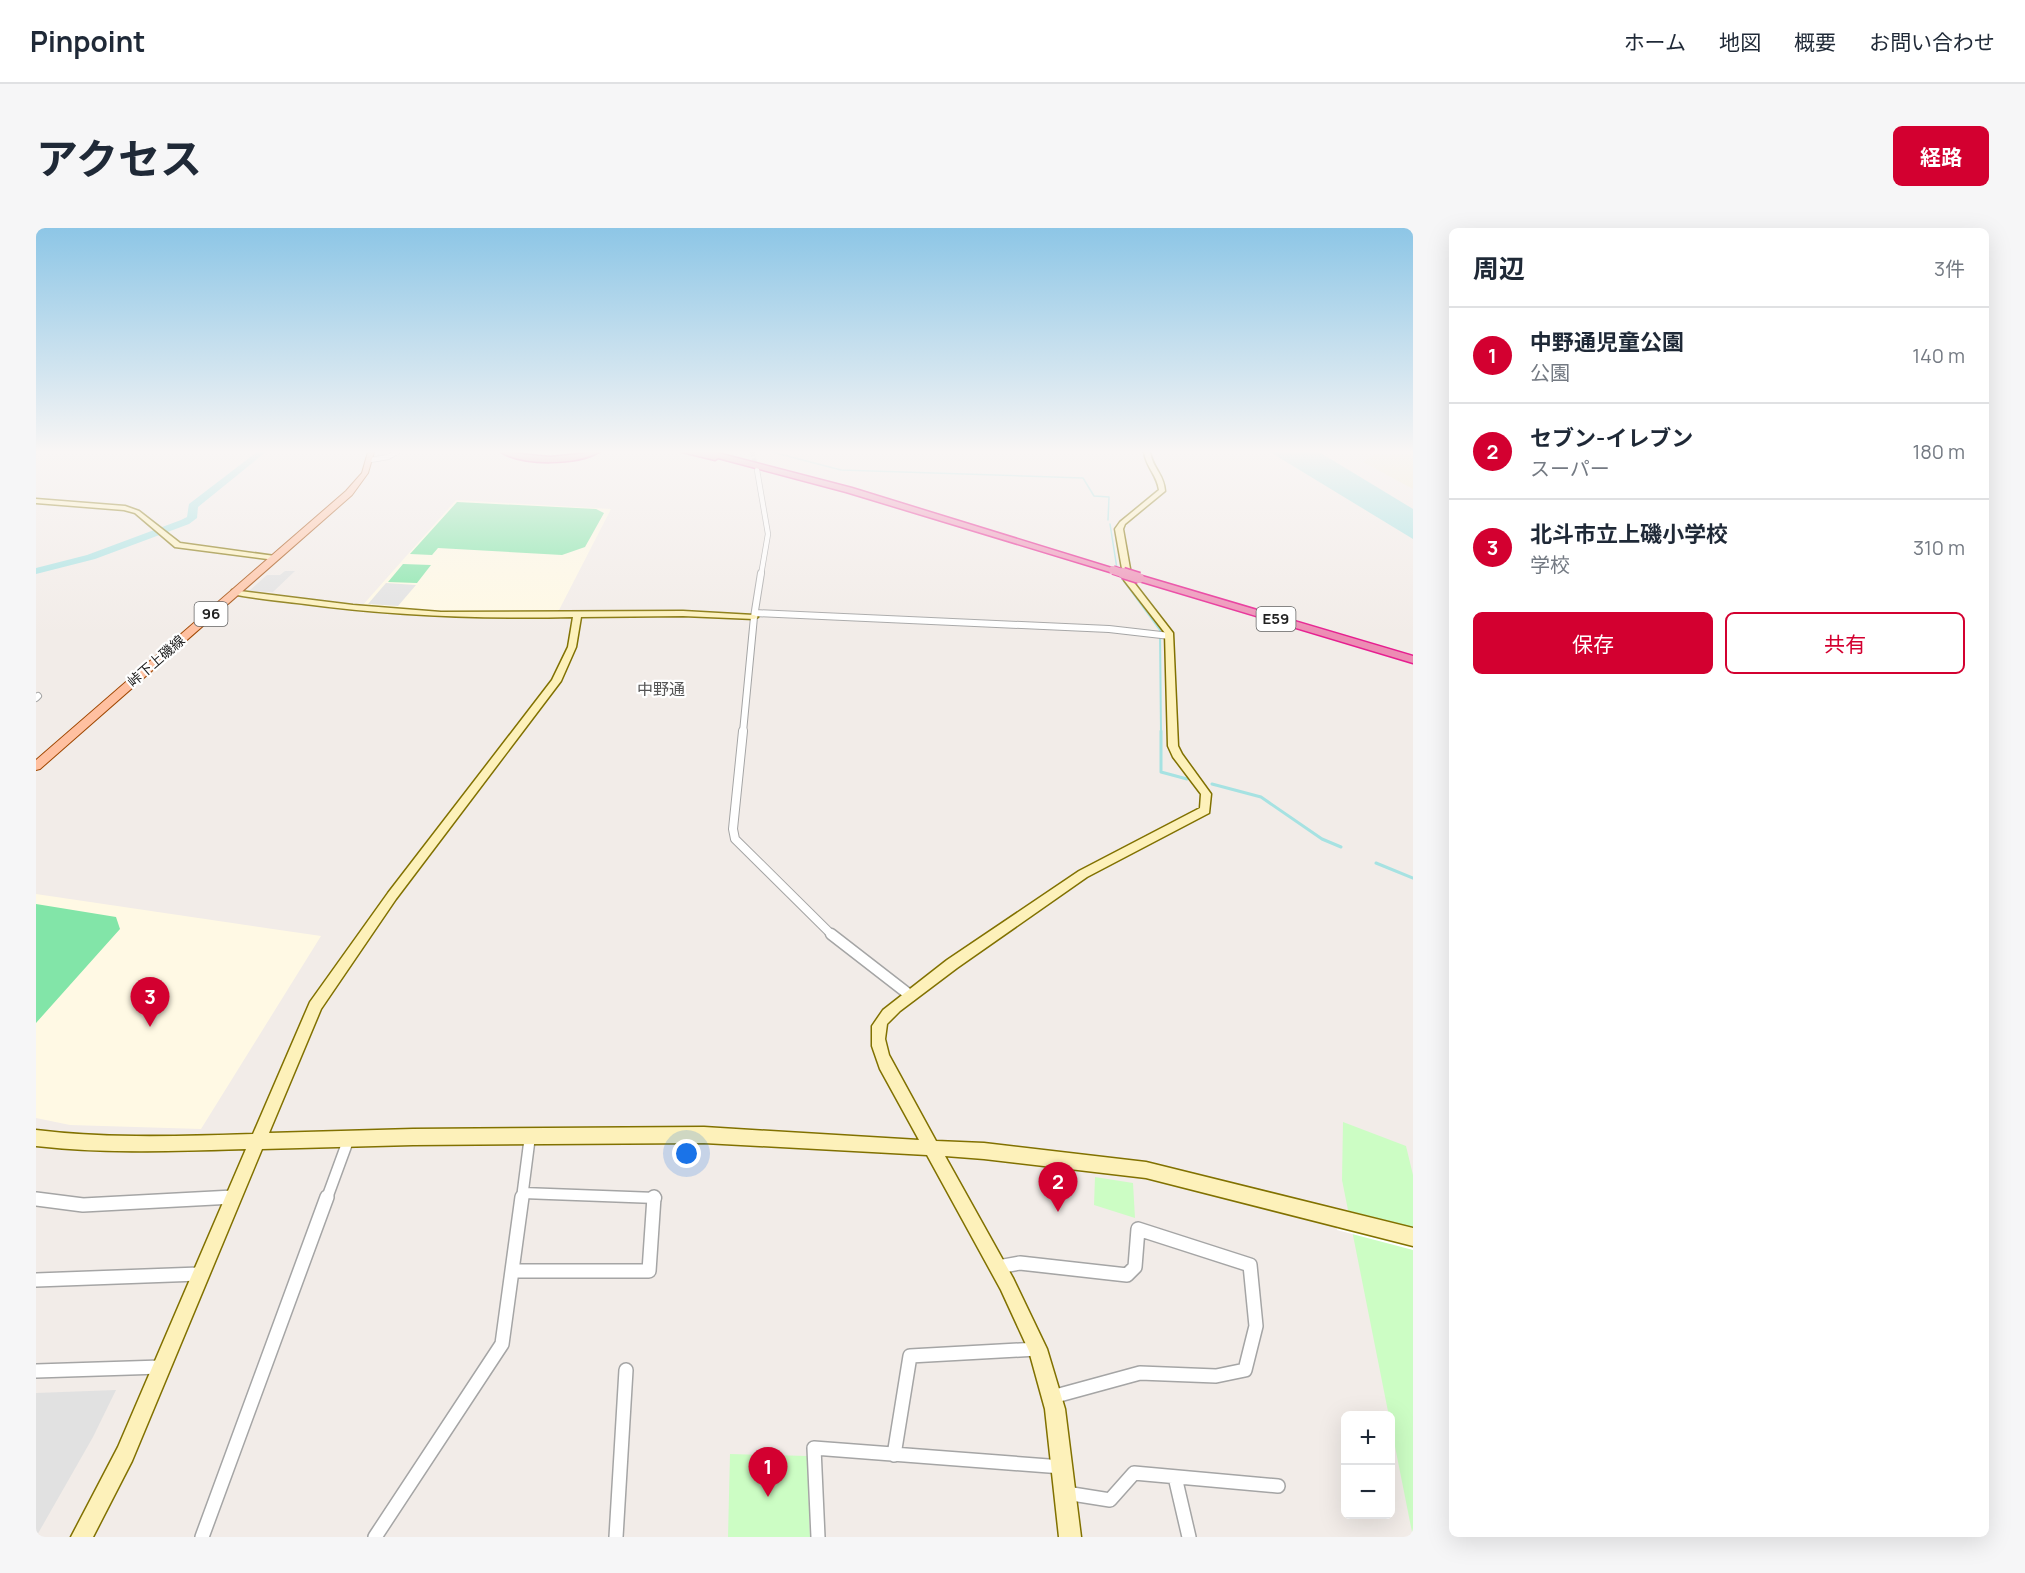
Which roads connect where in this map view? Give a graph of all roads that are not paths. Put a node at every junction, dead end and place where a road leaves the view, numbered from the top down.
1 (137, 513) edge
2 (325, 513) edge
3 (764, 513) edge
4 (926, 513) edge
5 (937, 513) edge
6 (1134, 513) edge
7 (1048, 550) junction
8 (275, 558) junction
9 (235, 592) junction
10 (578, 615) junction
11 (754, 615) junction
12 (1163, 635) junction
13 (1413, 660) edge
14 (36, 766) edge
15 (911, 996) junction
16 (530, 1136) junction
17 (36, 1138) edge
18 (349, 1138) junction
19 (256, 1141) junction
20 (933, 1148) junction
21 (523, 1193) junction
22 (233, 1197) junction
23 (36, 1199) edge
24 (1413, 1237) edge
25 (998, 1267) junction
26 (513, 1271) junction
27 (199, 1274) junction
28 (36, 1280) edge
29 (1038, 1349) junction
30 (160, 1367) junction
31 (626, 1370) dead end
32 (36, 1371) edge
33 (1052, 1397) junction
34 (894, 1455) junction
35 (1062, 1467) junction
36 (1175, 1477) junction
37 (1278, 1486) dead end
38 (1065, 1493) junction
39 (82, 1537) edge
40 (202, 1537) edge
41 (375, 1537) edge
42 (616, 1537) edge
43 (818, 1537) edge
44 (1070, 1537) edge
45 (1189, 1537) edge

1 - 8 street
2 - 8 main road, 峠下上磯線 / 96
3 - 11 street
4 - 7 highway, E59
5 - 7 highway, E59
6 - 12 street
7 - 13 highway, E59, bridge
8 - 9 main road, 峠下上磯線 / 96
9 - 10 street
9 - 14 main road, 峠下上磯線 / 96
10 - 11 street
10 - 19 street
11 - 12 street
11 - 15 street
12 - 15 street
15 - 20 street
16 - 18 street
16 - 20 street
16 - 21 street
17 - 19 street
18 - 19 street
18 - 40 street
19 - 22 street
20 - 24 street
20 - 25 street
21 - 26 street
21 - 26 street
22 - 23 street
22 - 27 street
25 - 29 street
25 - 33 street
26 - 41 street
27 - 28 street
27 - 30 street
29 - 33 street
29 - 34 street
30 - 32 street
30 - 39 street
31 - 42 street
33 - 35 street
34 - 35 street
34 - 43 street
35 - 38 street
36 - 37 street
36 - 38 street
36 - 45 street
38 - 44 street

